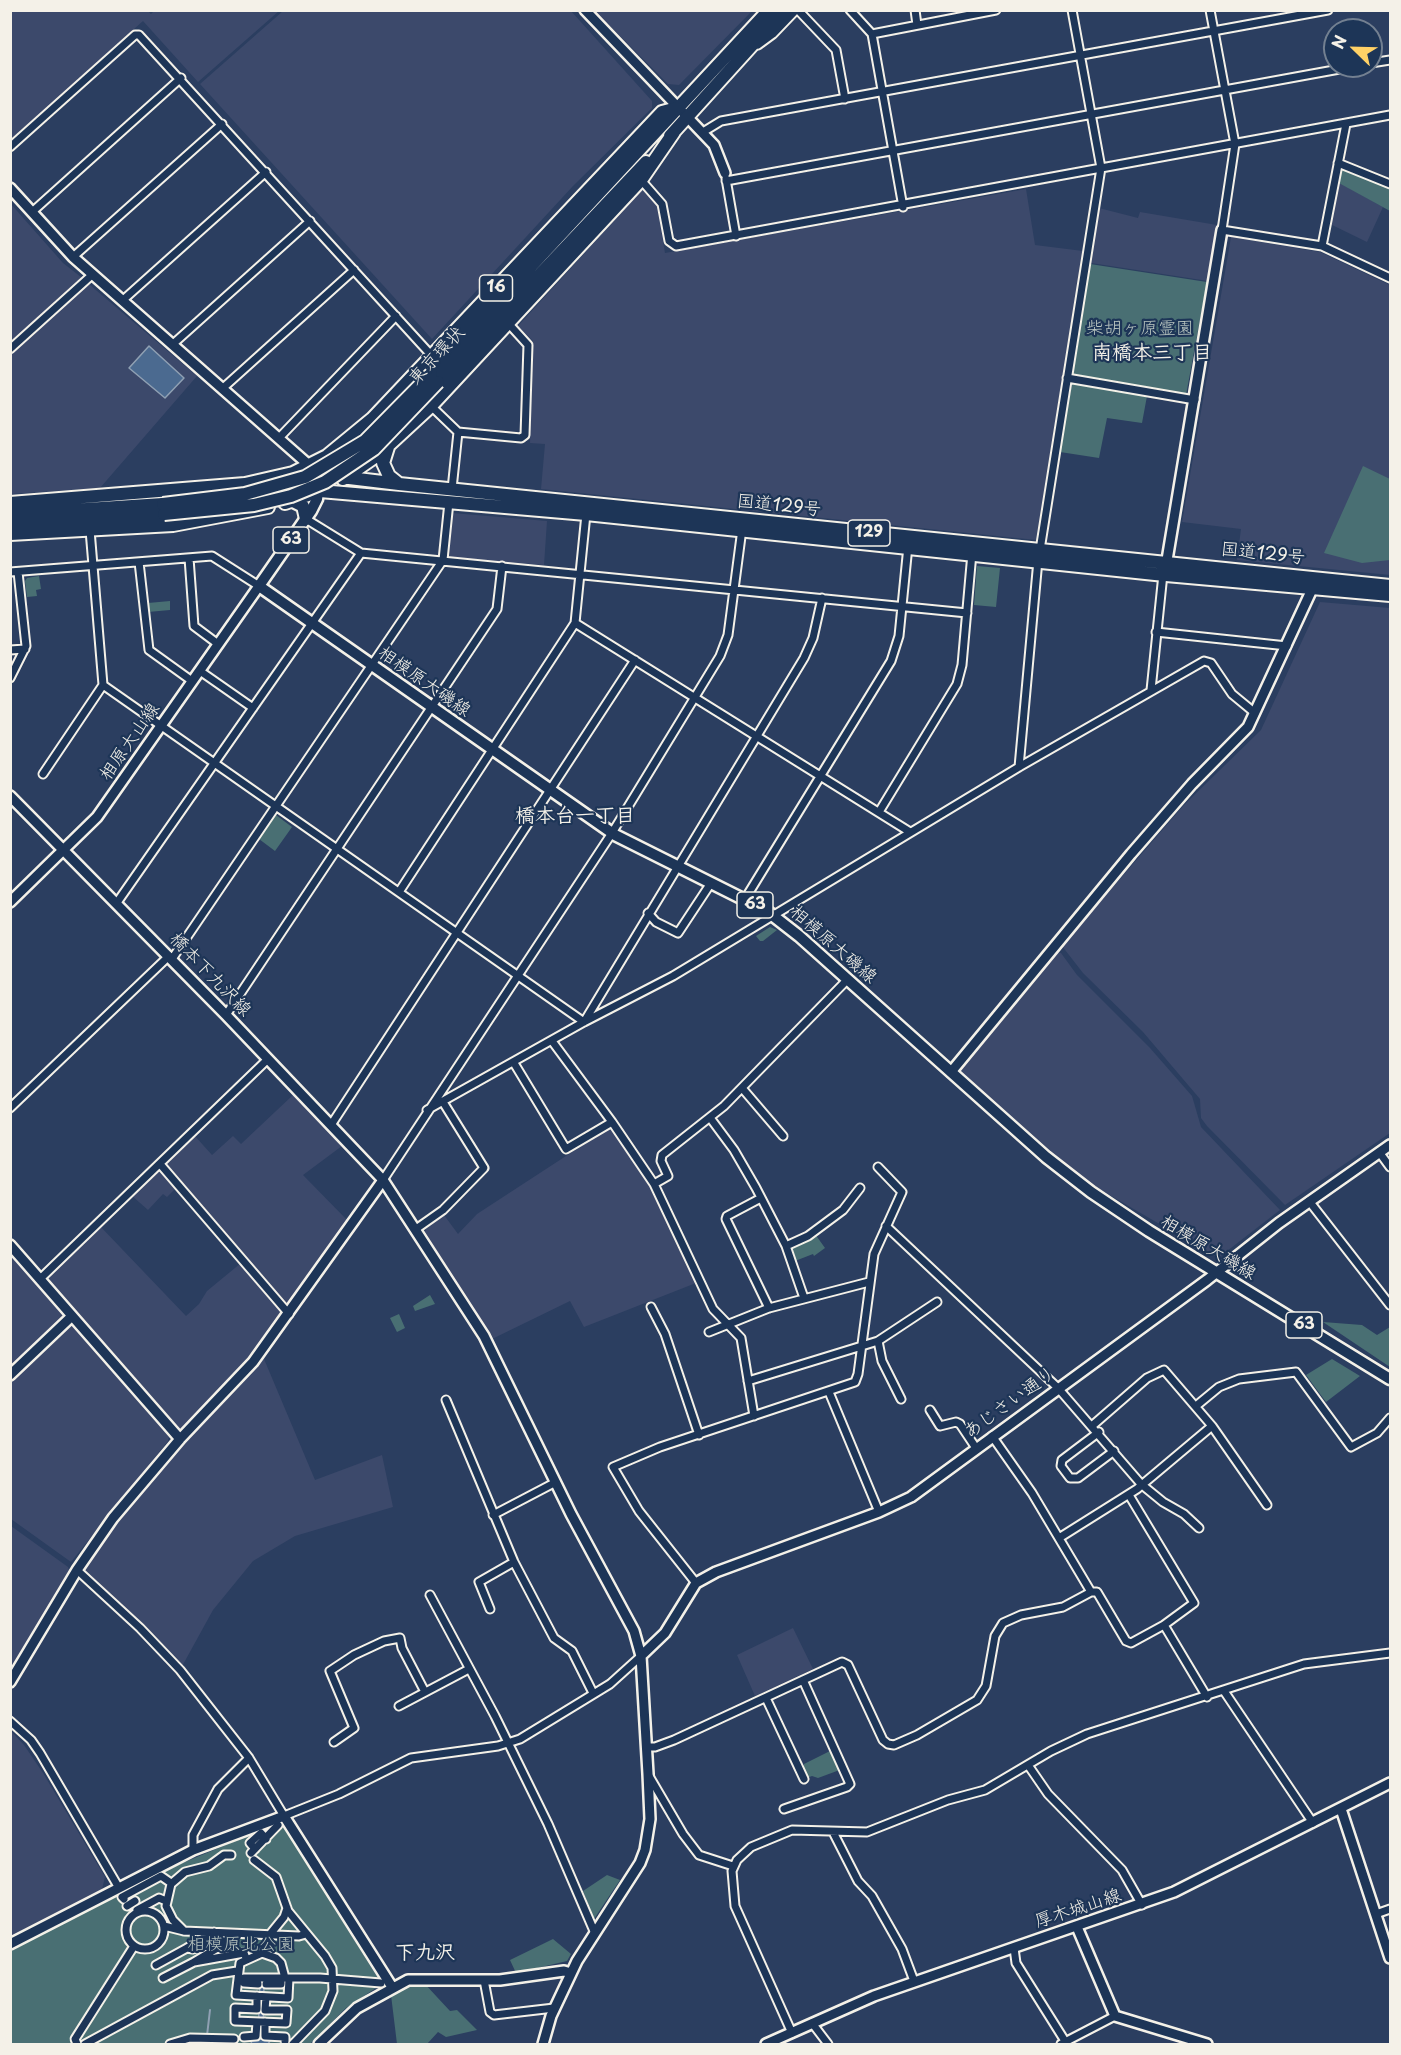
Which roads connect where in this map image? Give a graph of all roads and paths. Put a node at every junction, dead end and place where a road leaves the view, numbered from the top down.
1 (585, 10) edge
2 (762, 10) edge
3 (769, 10) edge
4 (784, 10) edge
5 (797, 10) edge
6 (850, 10) edge
7 (915, 10) edge
8 (996, 10) edge
9 (1072, 10) edge
10 (1210, 10) edge
11 (1328, 10) edge
12 (918, 25) junction
13 (750, 30) junction
14 (1214, 32) junction
15 (872, 34) junction
16 (746, 53) junction
17 (1081, 56) junction
18 (1323, 72) edge
19 (180, 78) junction
20 (1226, 90) junction
21 (882, 92) junction
22 (845, 99) junction
23 (677, 108) junction
24 (1091, 114) junction
25 (1390, 115) edge
26 (687, 118) junction
27 (222, 124) junction
28 (1346, 124) junction
29 (674, 132) junction
30 (703, 132) junction
31 (1235, 144) junction
32 (10, 147) edge
33 (893, 150) junction
34 (1338, 163) junction
35 (1101, 168) junction
36 (266, 172) junction
37 (725, 177) junction
38 (641, 180) junction
39 (1390, 184) edge
40 (10, 188) edge
41 (903, 207) junction
42 (32, 212) junction
43 (310, 221) junction
44 (1222, 230) junction
45 (736, 236) junction
46 (1322, 246) junction
47 (73, 256) junction
48 (354, 270) junction
49 (93, 274) junction
50 (1390, 278) edge
51 (123, 300) junction
52 (396, 316) junction
53 (508, 323) junction
54 (172, 344) junction
55 (10, 350) edge
56 (432, 356) junction
57 (435, 378) junction
58 (1067, 378) junction
59 (222, 388) junction
60 (1195, 400) junction
61 (431, 406) junction
62 (458, 432) junction
63 (279, 438) junction
64 (389, 446) junction
65 (310, 466) junction
66 (347, 477) junction
67 (399, 484) junction
68 (333, 485) junction
69 (452, 489) junction
70 (320, 491) junction
71 (353, 493) junction
72 (293, 501) junction
73 (449, 502) junction
74 (10, 503) edge
75 (163, 509) junction
76 (10, 514) edge
77 (586, 514) junction
78 (306, 519) junction
79 (10, 525) edge
80 (742, 529) junction
81 (90, 530) junction
82 (10, 534) edge
83 (908, 546) junction
84 (361, 553) junction
85 (972, 553) junction
86 (1039, 555) junction
87 (189, 558) junction
88 (444, 560) junction
89 (1167, 561) junction
90 (139, 562) junction
91 (93, 565) junction
92 (502, 566) junction
93 (14, 572) edge
94 (581, 573) junction
95 (1162, 574) junction
96 (1314, 583) junction
97 (259, 586) junction
98 (1390, 586) edge
99 (735, 589) junction
100 (1390, 595) edge
101 (822, 598) junction
102 (902, 605) junction
103 (967, 613) junction
104 (312, 623) junction
105 (574, 623) junction
106 (1156, 632) junction
107 (219, 644) junction
108 (1287, 646) junction
109 (25, 649) junction
110 (10, 651) edge
111 (635, 660) junction
112 (372, 665) junction
113 (200, 671) junction
114 (10, 678) edge
115 (192, 681) junction
116 (103, 685) junction
117 (1151, 690) junction
118 (695, 698) junction
119 (253, 708) junction
120 (433, 708) junction
121 (1255, 713) junction
122 (161, 726) junction
123 (756, 735) junction
124 (492, 750) junction
125 (214, 764) junction
126 (1019, 767) junction
127 (43, 774) dead end
128 (822, 777) junction
129 (550, 790) junction
130 (10, 796) edge
131 (276, 807) junction
132 (879, 812) junction
133 (910, 832) junction
134 (612, 833) junction
135 (337, 850) junction
136 (64, 851) junction
137 (676, 867) junction
138 (711, 883) junction
139 (399, 892) junction
140 (745, 899) junction
141 (10, 902) edge
142 (116, 904) junction
143 (648, 913) junction
144 (773, 916) junction
145 (457, 933) junction
146 (170, 957) junction
147 (517, 976) junction
148 (848, 980) junction
149 (226, 1015) junction
150 (584, 1022) junction
151 (552, 1041) junction
152 (268, 1059) junction
153 (514, 1063) junction
154 (951, 1072) junction
155 (742, 1088) junction
156 (443, 1102) junction
157 (10, 1108) edge
158 (427, 1110) junction
159 (711, 1119) junction
160 (612, 1122) junction
161 (331, 1125) junction
162 (783, 1136) dead end
163 (1390, 1145) edge
164 (1379, 1152) junction
165 (159, 1164) junction
166 (879, 1167) dead end
167 (1390, 1167) edge
168 (383, 1180) junction
169 (654, 1184) junction
170 (860, 1188) dead end
171 (761, 1198) junction
172 (1309, 1201) junction
173 (886, 1226) junction
174 (416, 1229) junction
175 (10, 1245) edge
176 (786, 1246) junction
177 (1216, 1272) junction
178 (40, 1279) junction
179 (869, 1282) junction
180 (804, 1298) junction
181 (937, 1302) dead end
182 (1390, 1305) edge
183 (651, 1307) dead end
184 (769, 1308) junction
185 (290, 1314) junction
186 (72, 1316) junction
187 (729, 1324) junction
188 (709, 1332) dead end
189 (878, 1341) junction
190 (862, 1346) junction
191 (10, 1375) edge
192 (1390, 1379) edge
193 (748, 1381) junction
194 (1058, 1388) junction
195 (829, 1392) junction
196 (901, 1399) dead end
197 (446, 1400) dead end
198 (1196, 1406) junction
199 (930, 1410) dead end
200 (754, 1416) junction
201 (1390, 1418) edge
202 (1093, 1425) junction
203 (1212, 1426) junction
204 (1099, 1432) junction
205 (699, 1435) junction
206 (993, 1436) junction
207 (180, 1439) junction
208 (976, 1448) junction
209 (1114, 1451) junction
210 (556, 1482) junction
211 (1142, 1484) junction
212 (1129, 1495) junction
213 (1267, 1505) dead end
214 (879, 1512) junction
215 (493, 1515) junction
216 (1199, 1528) dead end
217 (1059, 1539) junction
218 (514, 1562) junction
219 (77, 1570) junction
220 (696, 1582) junction
221 (1091, 1592) junction
222 (430, 1595) dead end
223 (490, 1609) dead end
224 (1164, 1624) junction
225 (1390, 1653) edge
226 (641, 1656) junction
227 (469, 1669) junction
228 (803, 1680) junction
229 (10, 1682) edge
230 (1224, 1691) junction
231 (425, 1692) junction
232 (593, 1694) junction
233 (1207, 1697) junction
234 (766, 1698) junction
235 (399, 1706) dead end
236 (10, 1721) edge
237 (334, 1742) dead end
238 (508, 1743) junction
239 (647, 1748) junction
240 (249, 1758) junction
241 (1028, 1765) junction
242 (648, 1774) junction
243 (804, 1779) dead end
244 (1390, 1783) edge
245 (784, 1809) dead end
246 (1341, 1809) junction
247 (284, 1816) junction
248 (1313, 1823) junction
249 (278, 1825) dead end
250 (833, 1832) junction
251 (194, 1850) junction
252 (231, 1855) dead end
253 (733, 1866) junction
254 (171, 1883) junction
255 (119, 1888) junction
256 (166, 1901) junction
257 (132, 1905) junction
258 (1142, 1905) junction
259 (287, 1907) junction
260 (1390, 1909) edge
261 (1376, 1914) junction
262 (164, 1926) junction
263 (1077, 1927) junction
264 (594, 1931) junction
265 (184, 1932) junction
266 (214, 1932) junction
267 (271, 1933) junction
268 (306, 1934) junction
269 (10, 1944) edge
270 (134, 1946) junction
271 (187, 1948) junction
272 (1014, 1948) junction
273 (246, 1958) junction
274 (1390, 1958) edge
275 (194, 1962) junction
276 (156, 1965) dead end
277 (571, 1973) junction
278 (239, 1976) junction
279 (163, 1978) dead end
280 (285, 1978) junction
281 (333, 1980) junction
282 (484, 1980) junction
283 (914, 1982) junction
284 (381, 1983) dead end
285 (258, 1984) dead end
286 (266, 1984) dead end
287 (392, 1987) junction
288 (262, 1997) junction
289 (554, 2008) junction
290 (1115, 2016) junction
291 (261, 2022) junction
292 (812, 2023) junction
293 (792, 2033) junction
294 (283, 2041) edge
295 (1063, 2043) edge
296 (77, 2044) edge
297 (85, 2044) edge
298 (170, 2044) edge
299 (320, 2044) edge
300 (543, 2044) edge
301 (766, 2044) edge
302 (828, 2044) edge
303 (1208, 2044) edge

1 - 23 street
2 - 13 street
3 - 13 highway, 東京環状 / 16
4 - 16 highway, 東京環状 / 16
5 - 16 street
5 - 22 street
6 - 15 street
7 - 12 street
8 - 12 street
9 - 17 street
10 - 14 street
11 - 14 street
12 - 15 street
13 - 23 highway, 東京環状 / 16
14 - 17 street
14 - 20 street
15 - 21 street
16 - 26 highway, 東京環状 / 16
17 - 21 street
17 - 24 street
18 - 20 street
19 - 27 street
19 - 32 street
19 - 42 street
20 - 24 street
20 - 31 street
21 - 22 street
21 - 33 street
22 - 30 street
23 - 26 street
23 - 56 highway, 16
23 - 57 highway, 東京環状 / 16
24 - 33 street
24 - 35 street
25 - 28 street
26 - 29 highway, 東京環状 / 16
26 - 30 street
27 - 36 street
27 - 47 street
28 - 31 street
28 - 34 street
29 - 38 highway
29 - 57 highway, 東京環状 / 16
30 - 37 street
31 - 35 street
31 - 44 street
33 - 37 street
33 - 41 street
34 - 39 street
34 - 46 street
35 - 41 street
35 - 58 street
36 - 43 street
36 - 51 street
37 - 45 street
38 - 45 street
38 - 53 highway
40 - 42 street
41 - 45 street
42 - 47 street
43 - 48 street
43 - 54 street
44 - 46 street
44 - 60 street
46 - 50 street
47 - 49 street
48 - 52 street
48 - 59 street
49 - 51 street
49 - 55 street
51 - 54 street
52 - 56 street
52 - 63 street
53 - 61 highway
53 - 62 street
54 - 59 street
56 - 65 highway, 16
57 - 75 highway, 東京環状 / 16, bridge
58 - 60 street
58 - 86 street
59 - 63 street
60 - 89 street
61 - 62 street
61 - 64 highway
62 - 69 street
63 - 65 street
64 - 66 highway
64 - 67 highway
65 - 66 highway, 国道129号 / 129
65 - 68 highway
65 - 70 main road
65 - 74 highway, 16
66 - 67 highway, 国道129号 / 129
66 - 68 highway
67 - 69 highway, 国道129号 / 129
68 - 70 highway
68 - 71 highway
69 - 86 highway, 国道129号 / 129
70 - 71 highway, 国道129号 / 129
70 - 72 highway
70 - 78 main road, 63
71 - 73 highway, 国道129号 / 129
72 - 78 highway
72 - 81 highway
73 - 77 highway, 国道129号 / 129
73 - 88 street
75 - 76 highway, 東京環状 / 16
75 - 79 highway, 東京環状 / 16
77 - 80 highway, 国道129号 / 129
77 - 94 street
78 - 84 street
78 - 97 main road, 63
80 - 83 highway, 国道129号 / 129
80 - 99 street
81 - 82 highway
81 - 91 street
83 - 85 highway, 国道129号 / 129
83 - 102 street
84 - 88 street
84 - 104 street
85 - 86 highway, 国道129号 / 129
85 - 103 street
86 - 89 highway, 国道129号 / 129
86 - 95 highway, 国道129号 / 129
86 - 126 street
87 - 90 street
87 - 97 street
87 - 107 street
88 - 92 street
88 - 112 street
89 - 95 street
89 - 96 highway, 国道129号 / 129
90 - 91 street
90 - 115 street
91 - 93 street
91 - 116 street
92 - 94 street
92 - 120 street
93 - 109 street
94 - 99 street
94 - 105 street
95 - 96 highway, 国道129号 / 129
95 - 106 street
96 - 98 highway, 国道129号 / 129
96 - 100 highway, 国道129号 / 129
96 - 108 street
97 - 104 main road, 相模原大磯線 / 63
97 - 107 street, 相原大山線
99 - 101 street
99 - 118 street
101 - 102 street
101 - 123 street
102 - 103 street
102 - 128 street
103 - 132 street
104 - 112 main road, 相模原大磯線 / 63
104 - 119 street
105 - 111 street
105 - 124 street
106 - 108 street
106 - 117 street
107 - 113 street, 相原大山線
108 - 121 street
109 - 110 street
109 - 114 street
111 - 118 street
111 - 129 street
112 - 120 main road, 相模原大磯線 / 63
112 - 131 street
113 - 115 street, 相原大山線
113 - 119 street
115 - 122 street, 相原大山線
116 - 122 street
116 - 127 street
117 - 121 street
117 - 126 street
118 - 123 street
118 - 134 street
119 - 125 street
120 - 124 main road, 相模原大磯線 / 63
120 - 135 street
121 - 154 street
122 - 125 street
122 - 136 street, 相原大山線
123 - 128 street
123 - 137 street
124 - 129 main road, 相模原大磯線 / 63
124 - 139 street
125 - 131 street
125 - 142 street
126 - 133 street
128 - 132 street
128 - 140 street
129 - 134 main road, 相模原大磯線 / 63
129 - 145 street
130 - 136 street, 橋本下九沢線
131 - 135 street
131 - 146 street
132 - 133 street
133 - 144 street
134 - 137 main road, 相模原大磯線 / 63
134 - 147 street
135 - 139 street
135 - 149 street
136 - 141 street, 相原大山線
136 - 142 street, 橋本下九沢線
137 - 138 main road, 相模原大磯線 / 63
137 - 143 street
138 - 140 main road, 相模原大磯線 / 63
138 - 143 street
139 - 145 street
140 - 144 main road, 相模原大磯線 / 63
142 - 146 street, 橋本下九沢線
143 - 150 street
144 - 148 main road, 相模原大磯線 / 63
144 - 150 street
145 - 147 street
145 - 161 street
146 - 149 street, 橋本下九沢線
146 - 157 street
147 - 150 street
147 - 158 street
148 - 154 main road, 相模原大磯線 / 63
148 - 155 street
149 - 152 street, 橋本下九沢線
150 - 151 street
151 - 153 street
151 - 160 street
152 - 161 street, 橋本下九沢線
152 - 165 street
153 - 156 street
153 - 160 street
154 - 177 main road, 相模原大磯線 / 63
155 - 159 street
155 - 162 street
156 - 158 street
156 - 174 street
158 - 168 street
159 - 169 street
159 - 171 street
160 - 169 street
161 - 168 street, 橋本下九沢線
163 - 164 street, あじさい通り
164 - 167 street
164 - 172 street, あじさい通り
165 - 178 street
165 - 185 street
166 - 173 street
168 - 174 street, 橋本下九沢線
168 - 185 street
169 - 187 street
170 - 176 street
171 - 176 street
171 - 184 street
172 - 177 street, あじさい通り
172 - 182 street
173 - 179 street
173 - 194 street
174 - 210 street, 橋本下九沢線
175 - 178 street
176 - 180 street
177 - 192 main road, 相模原大磯線 / 63
177 - 194 street, あじさい通り
178 - 186 street
179 - 180 street
179 - 190 street
180 - 184 street
181 - 189 street
183 - 205 street
184 - 187 street
185 - 207 street
186 - 191 street
186 - 207 street
187 - 188 street
187 - 193 street
189 - 190 street
189 - 196 street
190 - 193 street
190 - 195 street
193 - 200 street
194 - 202 street
194 - 206 street, あじさい通り
195 - 200 street
195 - 214 street
197 - 215 street
198 - 201 street
198 - 202 street
198 - 203 street
199 - 208 street
200 - 205 street
202 - 204 street
203 - 211 street
203 - 213 street
204 - 209 street
204 - 209 street
205 - 220 street
206 - 208 street, あじさい通り
206 - 217 street
207 - 219 street
208 - 214 street, あじさい通り
209 - 211 street
210 - 215 street
210 - 226 street, 橋本下九沢線
211 - 212 street
211 - 216 street
212 - 217 street
212 - 224 street
214 - 220 street, あじさい通り
215 - 218 street
217 - 221 street
218 - 223 street
218 - 232 street
219 - 229 street
219 - 240 street
220 - 226 street
221 - 224 street
221 - 228 street
222 - 227 street
224 - 233 street
225 - 230 street
226 - 232 street
226 - 239 street, 橋本下九沢線
227 - 231 street
227 - 238 street
228 - 234 street
228 - 245 street
230 - 233 street
230 - 248 street
231 - 235 street
231 - 237 street
232 - 238 street
233 - 241 street
234 - 239 street
234 - 243 street
236 - 255 street
238 - 247 street
238 - 264 street
239 - 242 street, 橋本下九沢線
240 - 247 street
240 - 251 street
241 - 250 street
241 - 258 street
242 - 253 street
242 - 264 street, 橋本下九沢線
244 - 246 street, 厚木城山線
246 - 248 street, 厚木城山線
246 - 261 street
247 - 251 street
247 - 287 street
248 - 258 street, 厚木城山線
249 - 259 street
250 - 253 street
250 - 283 street
251 - 255 street
252 - 254 street
253 - 293 street
254 - 256 street
254 - 257 street
255 - 269 street
256 - 257 street
256 - 265 street
257 - 262 street
257 - 270 street
258 - 263 street, 厚木城山線
259 - 267 street
259 - 268 street
260 - 261 street
261 - 274 street
262 - 265 street
262 - 270 street
263 - 272 street, 厚木城山線
263 - 290 street
264 - 277 street, 橋本下九沢線
265 - 266 street
266 - 267 street
266 - 271 street
267 - 268 street
268 - 281 street
270 - 296 street
271 - 275 street
271 - 276 street
272 - 283 street, 厚木城山線
272 - 295 street
273 - 275 street
273 - 278 street
273 - 280 street
275 - 279 street
277 - 282 street
277 - 289 street, 橋本下九沢線
278 - 280 street
278 - 285 street
278 - 288 street
278 - 297 street
280 - 281 street
280 - 286 street
280 - 288 street
281 - 284 street
281 - 294 street
282 - 287 street
282 - 289 street
283 - 292 street, 厚木城山線
287 - 299 street
288 - 291 street
288 - 291 street
289 - 300 street, 橋本下九沢線
290 - 295 street
290 - 303 street
291 - 294 street
291 - 298 street
292 - 293 street, 厚木城山線
292 - 302 street
293 - 301 street, 厚木城山線

